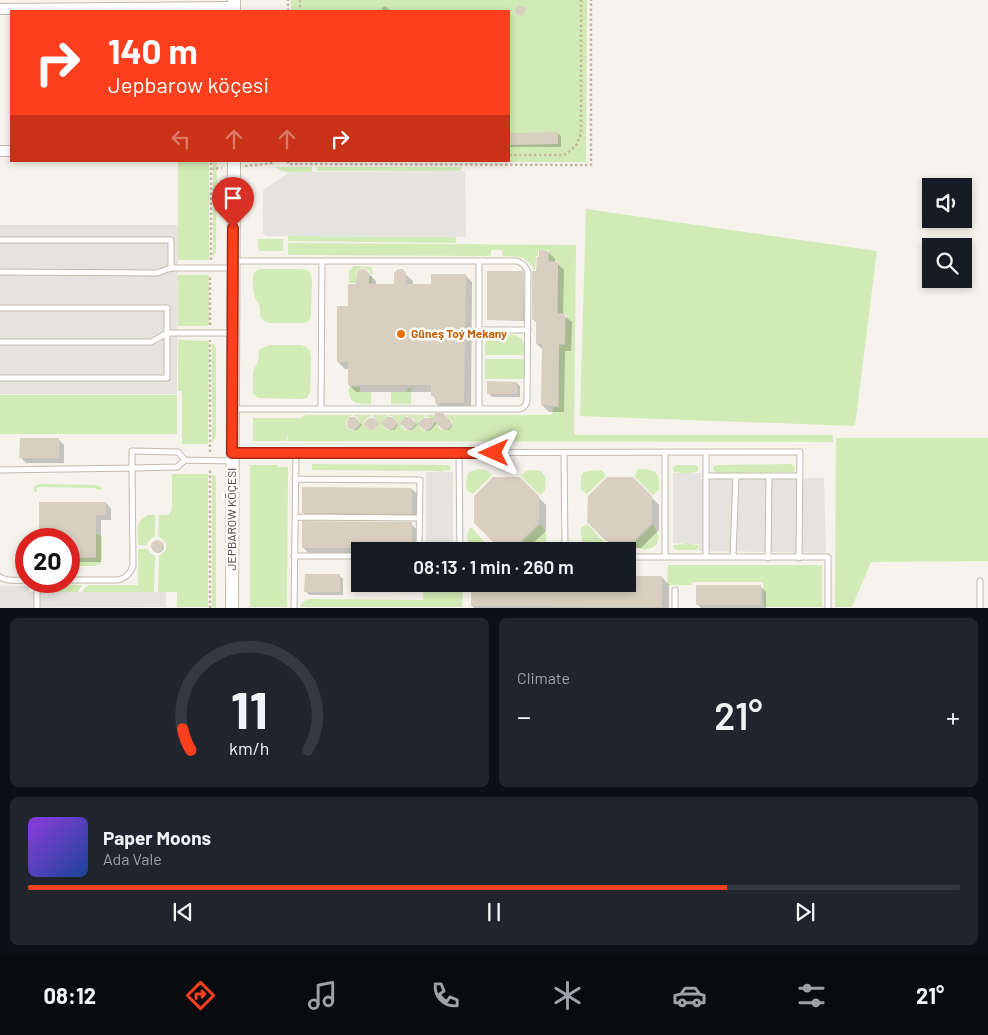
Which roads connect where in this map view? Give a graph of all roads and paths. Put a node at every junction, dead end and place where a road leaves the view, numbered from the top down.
1 (581, 0) edge
2 (591, 0) edge
3 (234, 6) edge
4 (0, 9) edge
5 (510, 155) edge
6 (211, 162) edge
7 (234, 162) edge
8 (288, 162) edge
9 (0, 240) edge
10 (322, 261) junction
11 (479, 261) junction
12 (233, 264) junction
13 (171, 268) junction
14 (210, 268) junction
15 (0, 272) edge
16 (0, 308) edge
17 (479, 330) junction
18 (528, 330) junction
19 (167, 333) junction
20 (210, 333) junction
21 (233, 333) junction
22 (0, 342) edge
23 (0, 378) edge
24 (233, 409) junction
25 (321, 409) junction
26 (479, 409) junction
27 (665, 452) junction
28 (706, 452) junction
29 (459, 453) junction
30 (564, 453) junction
31 (296, 454) junction
32 (233, 457) junction
33 (185, 460) junction
34 (210, 461) junction
35 (132, 468) junction
36 (0, 470) edge
37 (706, 476) junction
38 (736, 476) junction
39 (769, 476) junction
40 (800, 476) junction
41 (295, 479) junction
42 (295, 517) junction
43 (419, 518) junction
44 (419, 542) edge
45 (460, 542) edge
46 (565, 542) edge
47 (294, 556) junction
48 (351, 556) edge
49 (636, 557) edge
50 (665, 557) junction
51 (733, 557) junction
52 (706, 558) junction
53 (768, 558) junction
54 (799, 558) junction
55 (0, 577) edge
56 (15, 580) edge
57 (80, 580) edge
58 (980, 581) dead end
59 (676, 590) dead end
60 (37, 593) edge
61 (37, 608) edge
62 (210, 608) edge
63 (232, 608) edge
64 (294, 608) edge
65 (675, 608) edge
66 (828, 608) edge
67 (980, 608) edge

1 - 5 path
2 - 8 path
3 - 4 street
6 - 14 path
7 - 12 street, JEPBAROW KÖÇESI
9 - 13 lane
10 - 11 lane
10 - 12 lane
10 - 25 lane
11 - 17 lane
11 - 18 lane
12 - 14 lane
12 - 21 street, JEPBAROW KÖÇESI
13 - 14 lane
13 - 15 lane
14 - 20 path
16 - 19 lane
17 - 18 lane
17 - 26 lane
18 - 26 lane
19 - 20 lane
19 - 22 lane
19 - 23 lane
20 - 21 lane
20 - 34 path
21 - 24 street, JEPBAROW KÖÇESI
24 - 25 lane
24 - 32 street, JEPBAROW KÖÇESI
25 - 26 lane
27 - 28 lane
27 - 30 lane
27 - 50 lane
28 - 37 lane
28 - 40 lane
29 - 30 lane
29 - 31 lane
29 - 45 lane
30 - 46 lane
31 - 32 lane
31 - 41 lane
32 - 34 lane
32 - 63 street, JEPBAROW KÖÇESI
33 - 34 lane
33 - 35 lane
33 - 35 lane
34 - 62 path
35 - 36 lane
35 - 57 lane
37 - 38 lane
37 - 52 lane
38 - 39 lane
38 - 51 lane
39 - 40 lane
39 - 53 lane
40 - 54 lane
41 - 42 lane
41 - 43 lane
42 - 43 lane
42 - 47 lane
43 - 44 lane
47 - 48 lane
47 - 64 lane
49 - 50 lane
50 - 52 lane
51 - 52 lane
51 - 53 lane
53 - 54 lane
54 - 66 lane
55 - 56 lane
58 - 67 lane
59 - 65 lane
60 - 61 lane

